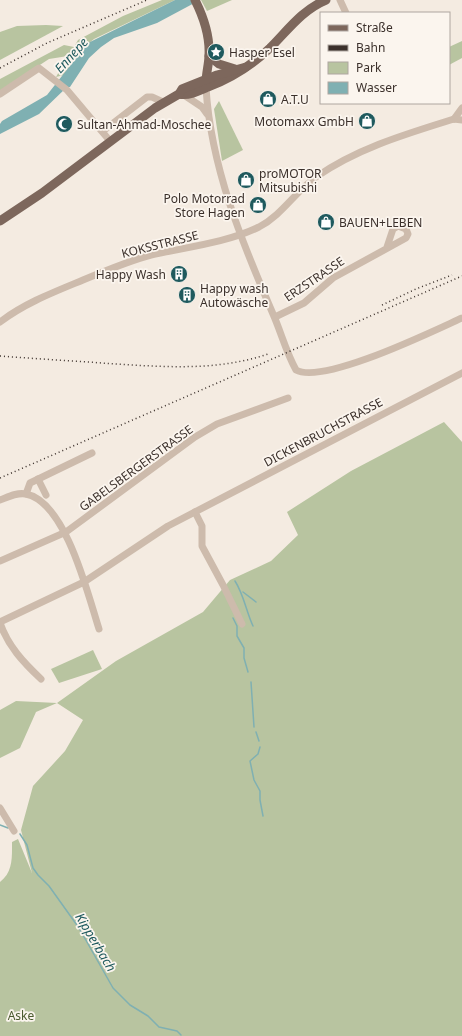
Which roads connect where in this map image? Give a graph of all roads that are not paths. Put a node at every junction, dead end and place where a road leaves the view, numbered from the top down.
1 (326, 0) edge
2 (340, 0) edge
3 (197, 3) edge
4 (346, 12) edge
5 (209, 56) junction
6 (246, 67) junction
7 (235, 69) junction
8 (206, 84) junction
9 (0, 94) edge
10 (182, 95) junction
11 (163, 102) junction
12 (462, 108) edge
13 (208, 116) junction
14 (458, 119) edge
15 (102, 131) junction
16 (110, 141) junction
17 (0, 221) edge
18 (241, 235) junction
19 (387, 247) dead end
20 (275, 317) junction
21 (462, 318) edge
22 (0, 322) edge
23 (462, 373) edge
24 (288, 398) dead end
25 (92, 454) dead end
26 (38, 479) junction
27 (26, 494) junction
28 (46, 495) dead end
29 (0, 500) edge
30 (195, 512) junction
31 (66, 532) junction
32 (0, 561) edge
33 (84, 582) junction
34 (0, 623) edge
35 (242, 624) dead end
36 (99, 629) dead end
37 (41, 679) dead end
38 (0, 808) edge
39 (14, 831) dead end

1 - 6 main road
2 - 4 street
3 - 5 main road
5 - 7 main road
5 - 8 main road
6 - 7 main road
6 - 8 main road
7 - 8 main road
8 - 10 main road
8 - 13 street
9 - 15 street
10 - 11 main road
10 - 13 street
11 - 15 street
11 - 16 main road
12 - 14 street
13 - 18 street
14 - 18 street, KOKSSTRASSE
15 - 16 street
16 - 17 main road
18 - 20 street
18 - 22 street, KOKSSTRASSE
19 - 20 street, ERZSTRASSE
20 - 21 street
23 - 30 street, DICKENBRUCHSTRASSE
24 - 31 street, GABELSBERGERSTRASSE
25 - 26 street
26 - 27 street
26 - 28 street
27 - 29 street
27 - 31 street
30 - 33 street, DICKENBRUCHSTRASSE
30 - 35 street
31 - 32 street, GABELSBERGERSTRASSE
31 - 33 street
33 - 34 street, DICKENBRUCHSTRASSE
33 - 36 street
34 - 37 street
38 - 39 street

